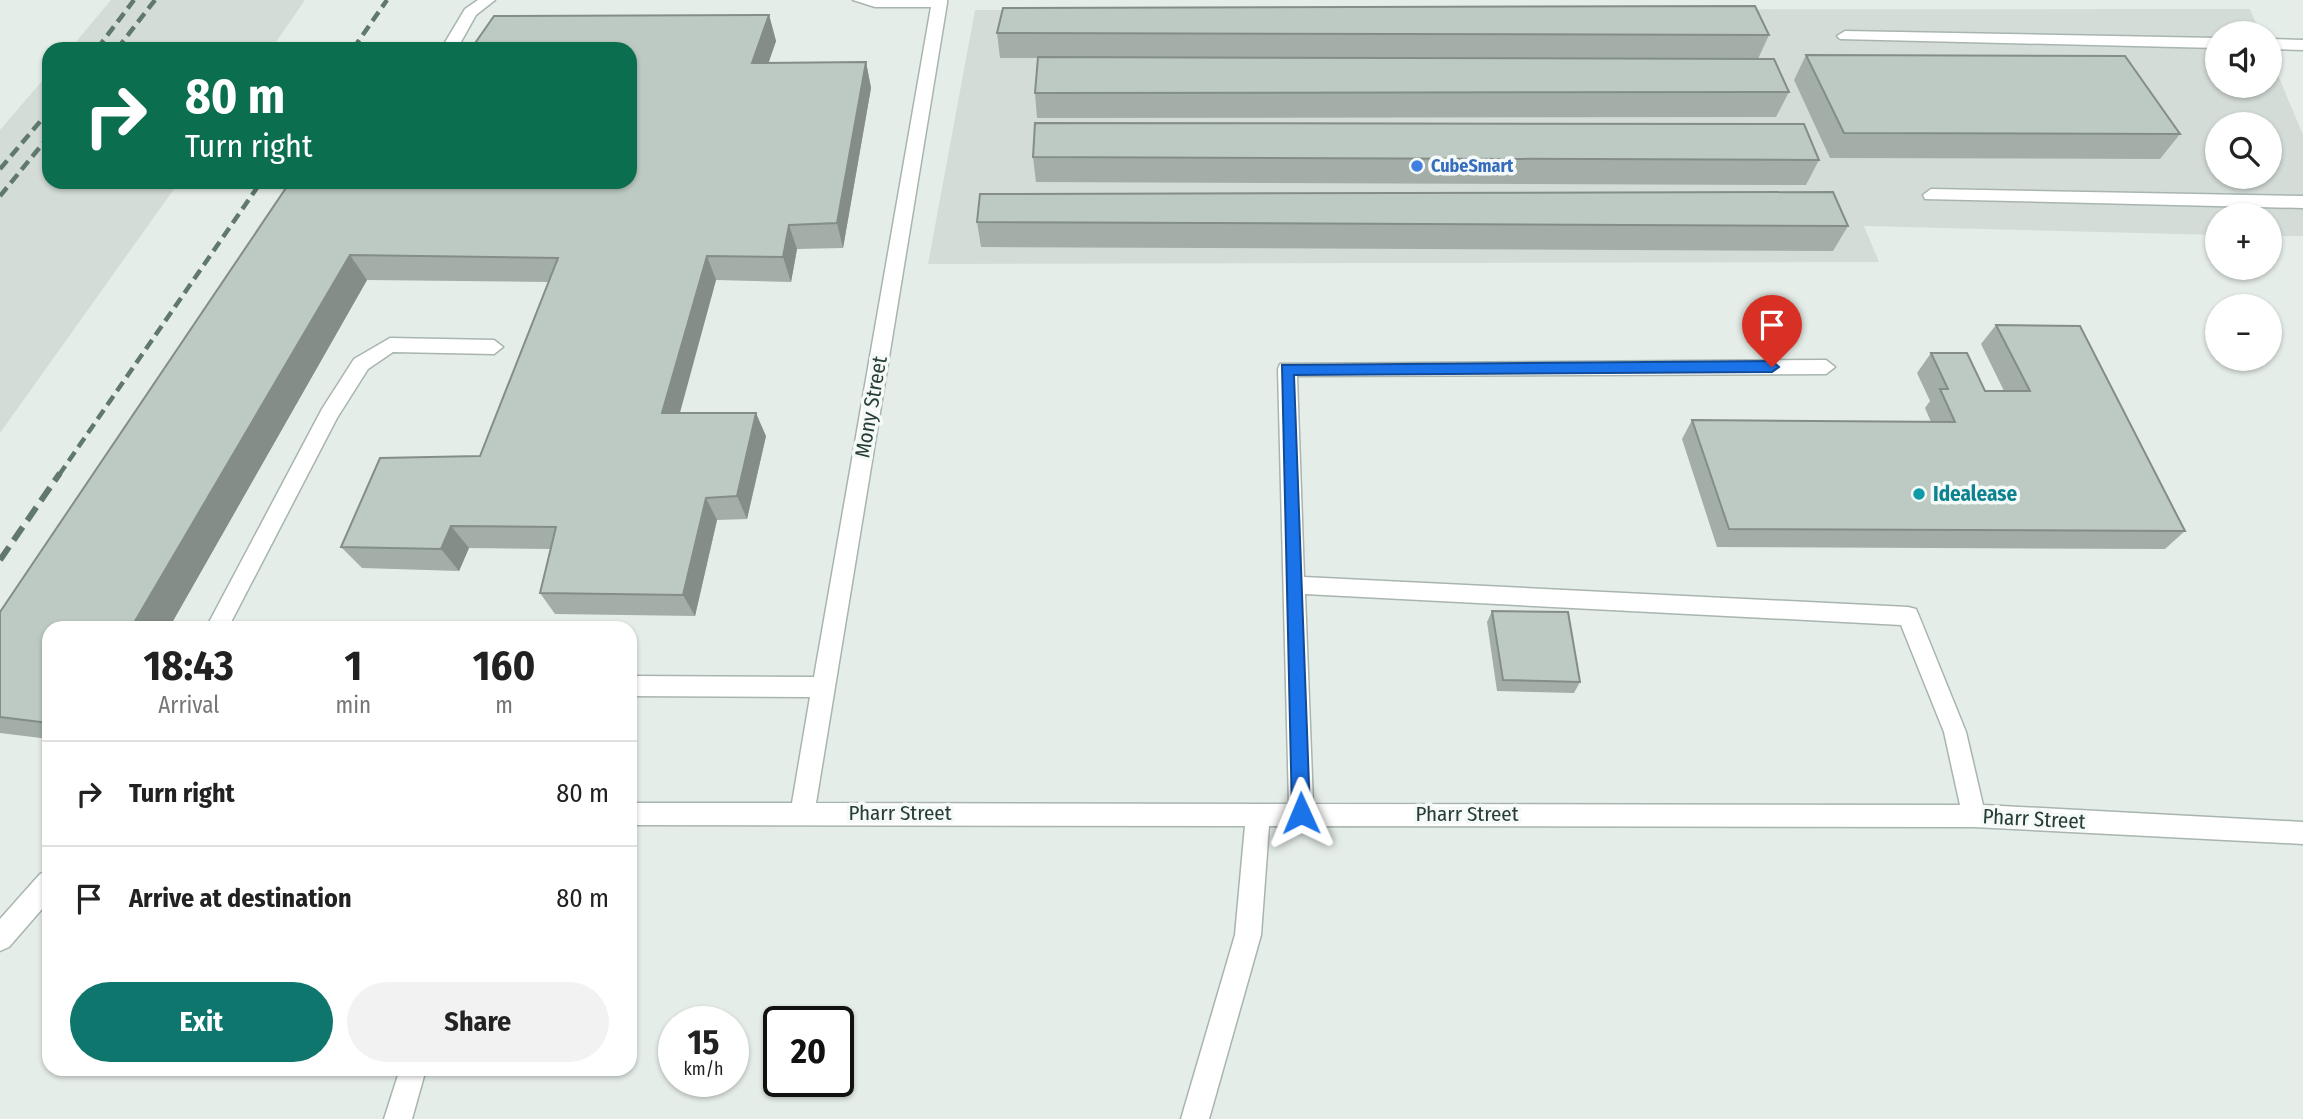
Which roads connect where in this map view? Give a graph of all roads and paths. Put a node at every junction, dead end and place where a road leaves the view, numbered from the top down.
1 (488, 0) edge
2 (859, 0) edge
3 (940, 1) edge
4 (1844, 36) dead end
5 (453, 42) edge
6 (2205, 43) edge
7 (2282, 44) edge
8 (2303, 45) edge
9 (1931, 195) dead end
10 (2303, 202) edge
11 (494, 347) dead end
12 (1826, 367) dead end
13 (1294, 585) junction
14 (221, 621) edge
15 (637, 686) edge
16 (824, 687) junction
17 (802, 813) junction
18 (1258, 813) junction
19 (1301, 813) junction
20 (637, 814) edge
21 (1974, 816) junction
22 (2303, 833) edge
23 (42, 890) edge
24 (0, 937) edge
25 (411, 1076) edge
26 (398, 1119) edge
27 (1195, 1119) edge

1 - 5 street
2 - 3 street
3 - 16 street, Mony Street
4 - 6 street
7 - 8 street
9 - 10 street
11 - 14 street
12 - 13 street
13 - 19 street
13 - 21 street
15 - 16 street
16 - 17 street, Mony Street
17 - 18 street, Pharr Street
17 - 20 street, Pharr Street
18 - 19 street, Pharr Street
18 - 27 street
19 - 21 street, Pharr Street
21 - 22 street, Pharr Street
23 - 24 street
25 - 26 street

